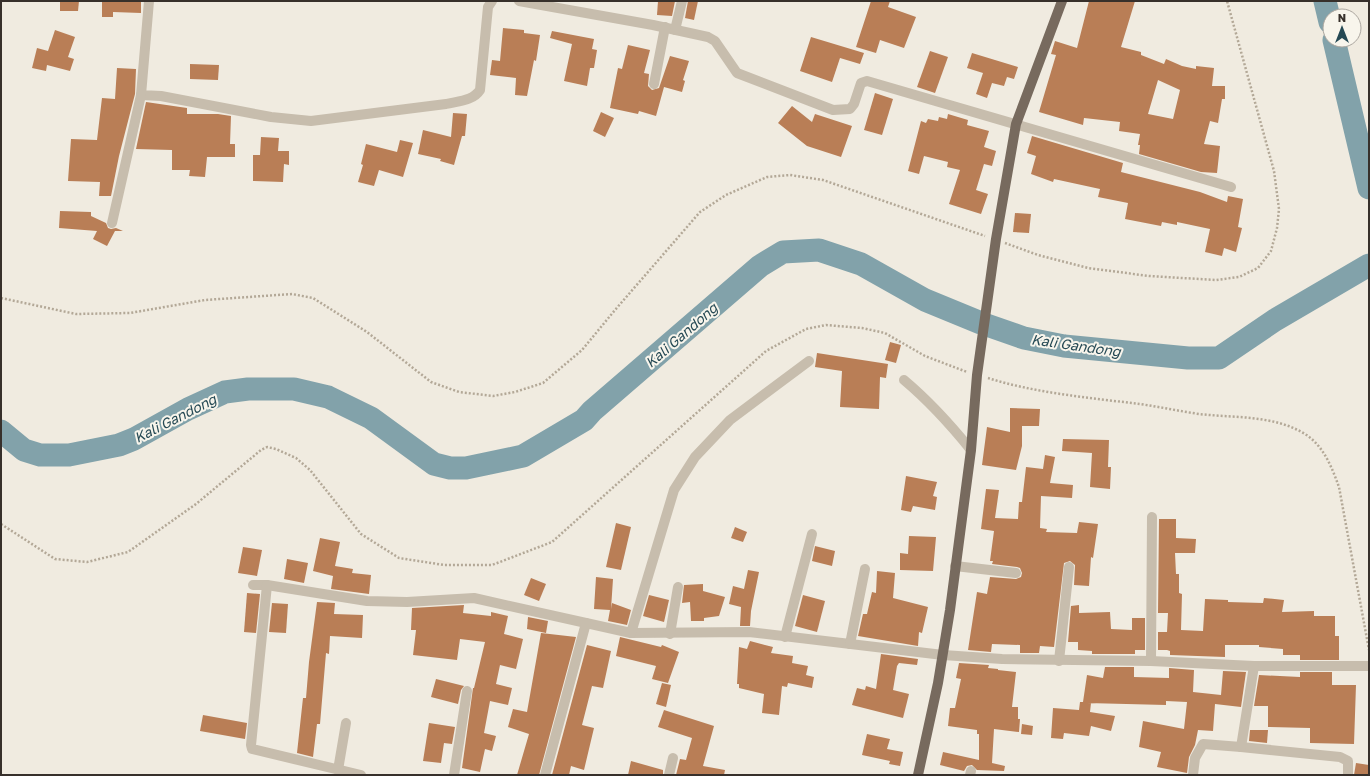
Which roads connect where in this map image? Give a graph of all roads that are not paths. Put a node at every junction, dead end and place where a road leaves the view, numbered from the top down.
1 (149, 1) edge
2 (492, 1) edge
3 (519, 1) edge
4 (682, 1) edge
5 (1062, 1) edge
6 (670, 28) junction
7 (654, 84) dead end
8 (141, 95) junction
9 (1016, 124) junction
10 (1231, 187) dead end
11 (112, 223) dead end
12 (809, 361) dead end
13 (904, 380) dead end
14 (971, 450) junction
15 (1152, 516) dead end
16 (812, 534) dead end
17 (955, 566) junction
18 (1069, 567) dead end
19 (865, 569) dead end
20 (1016, 573) dead end
21 (252, 585) dead end
22 (267, 585) junction
23 (678, 587) dead end
24 (586, 623) junction
25 (631, 633) junction
26 (670, 634) junction
27 (785, 637) junction
28 (850, 644) junction
29 (943, 655) junction
30 (1059, 661) junction
31 (1151, 661) junction
32 (1254, 666) junction
33 (1369, 666) edge
34 (467, 691) dead end
35 (346, 722) dead end
36 (1241, 747) junction
37 (673, 758) dead end
38 (338, 770) junction
39 (361, 775) edge
40 (454, 775) edge
41 (545, 775) edge
42 (669, 775) edge
43 (918, 775) edge
44 (1193, 775) edge
45 (1348, 775) edge

1 - 8 street
2 - 8 street
3 - 6 street
4 - 6 street
5 - 9 main road
6 - 7 street
6 - 9 street
8 - 11 street
9 - 10 street
9 - 14 main road
12 - 25 street
13 - 14 street
14 - 17 main road
15 - 31 street
16 - 27 street
17 - 20 street
17 - 29 main road
18 - 30 street
19 - 28 street
21 - 22 street
22 - 24 street
22 - 38 street
23 - 26 street
24 - 25 street
24 - 41 street
25 - 26 street
26 - 27 street
27 - 28 street
28 - 29 street
29 - 30 street
29 - 43 main road
30 - 31 street
31 - 32 street
32 - 33 street
32 - 36 street
34 - 40 street
35 - 38 street
36 - 44 street
36 - 45 street
37 - 42 street
38 - 39 street

